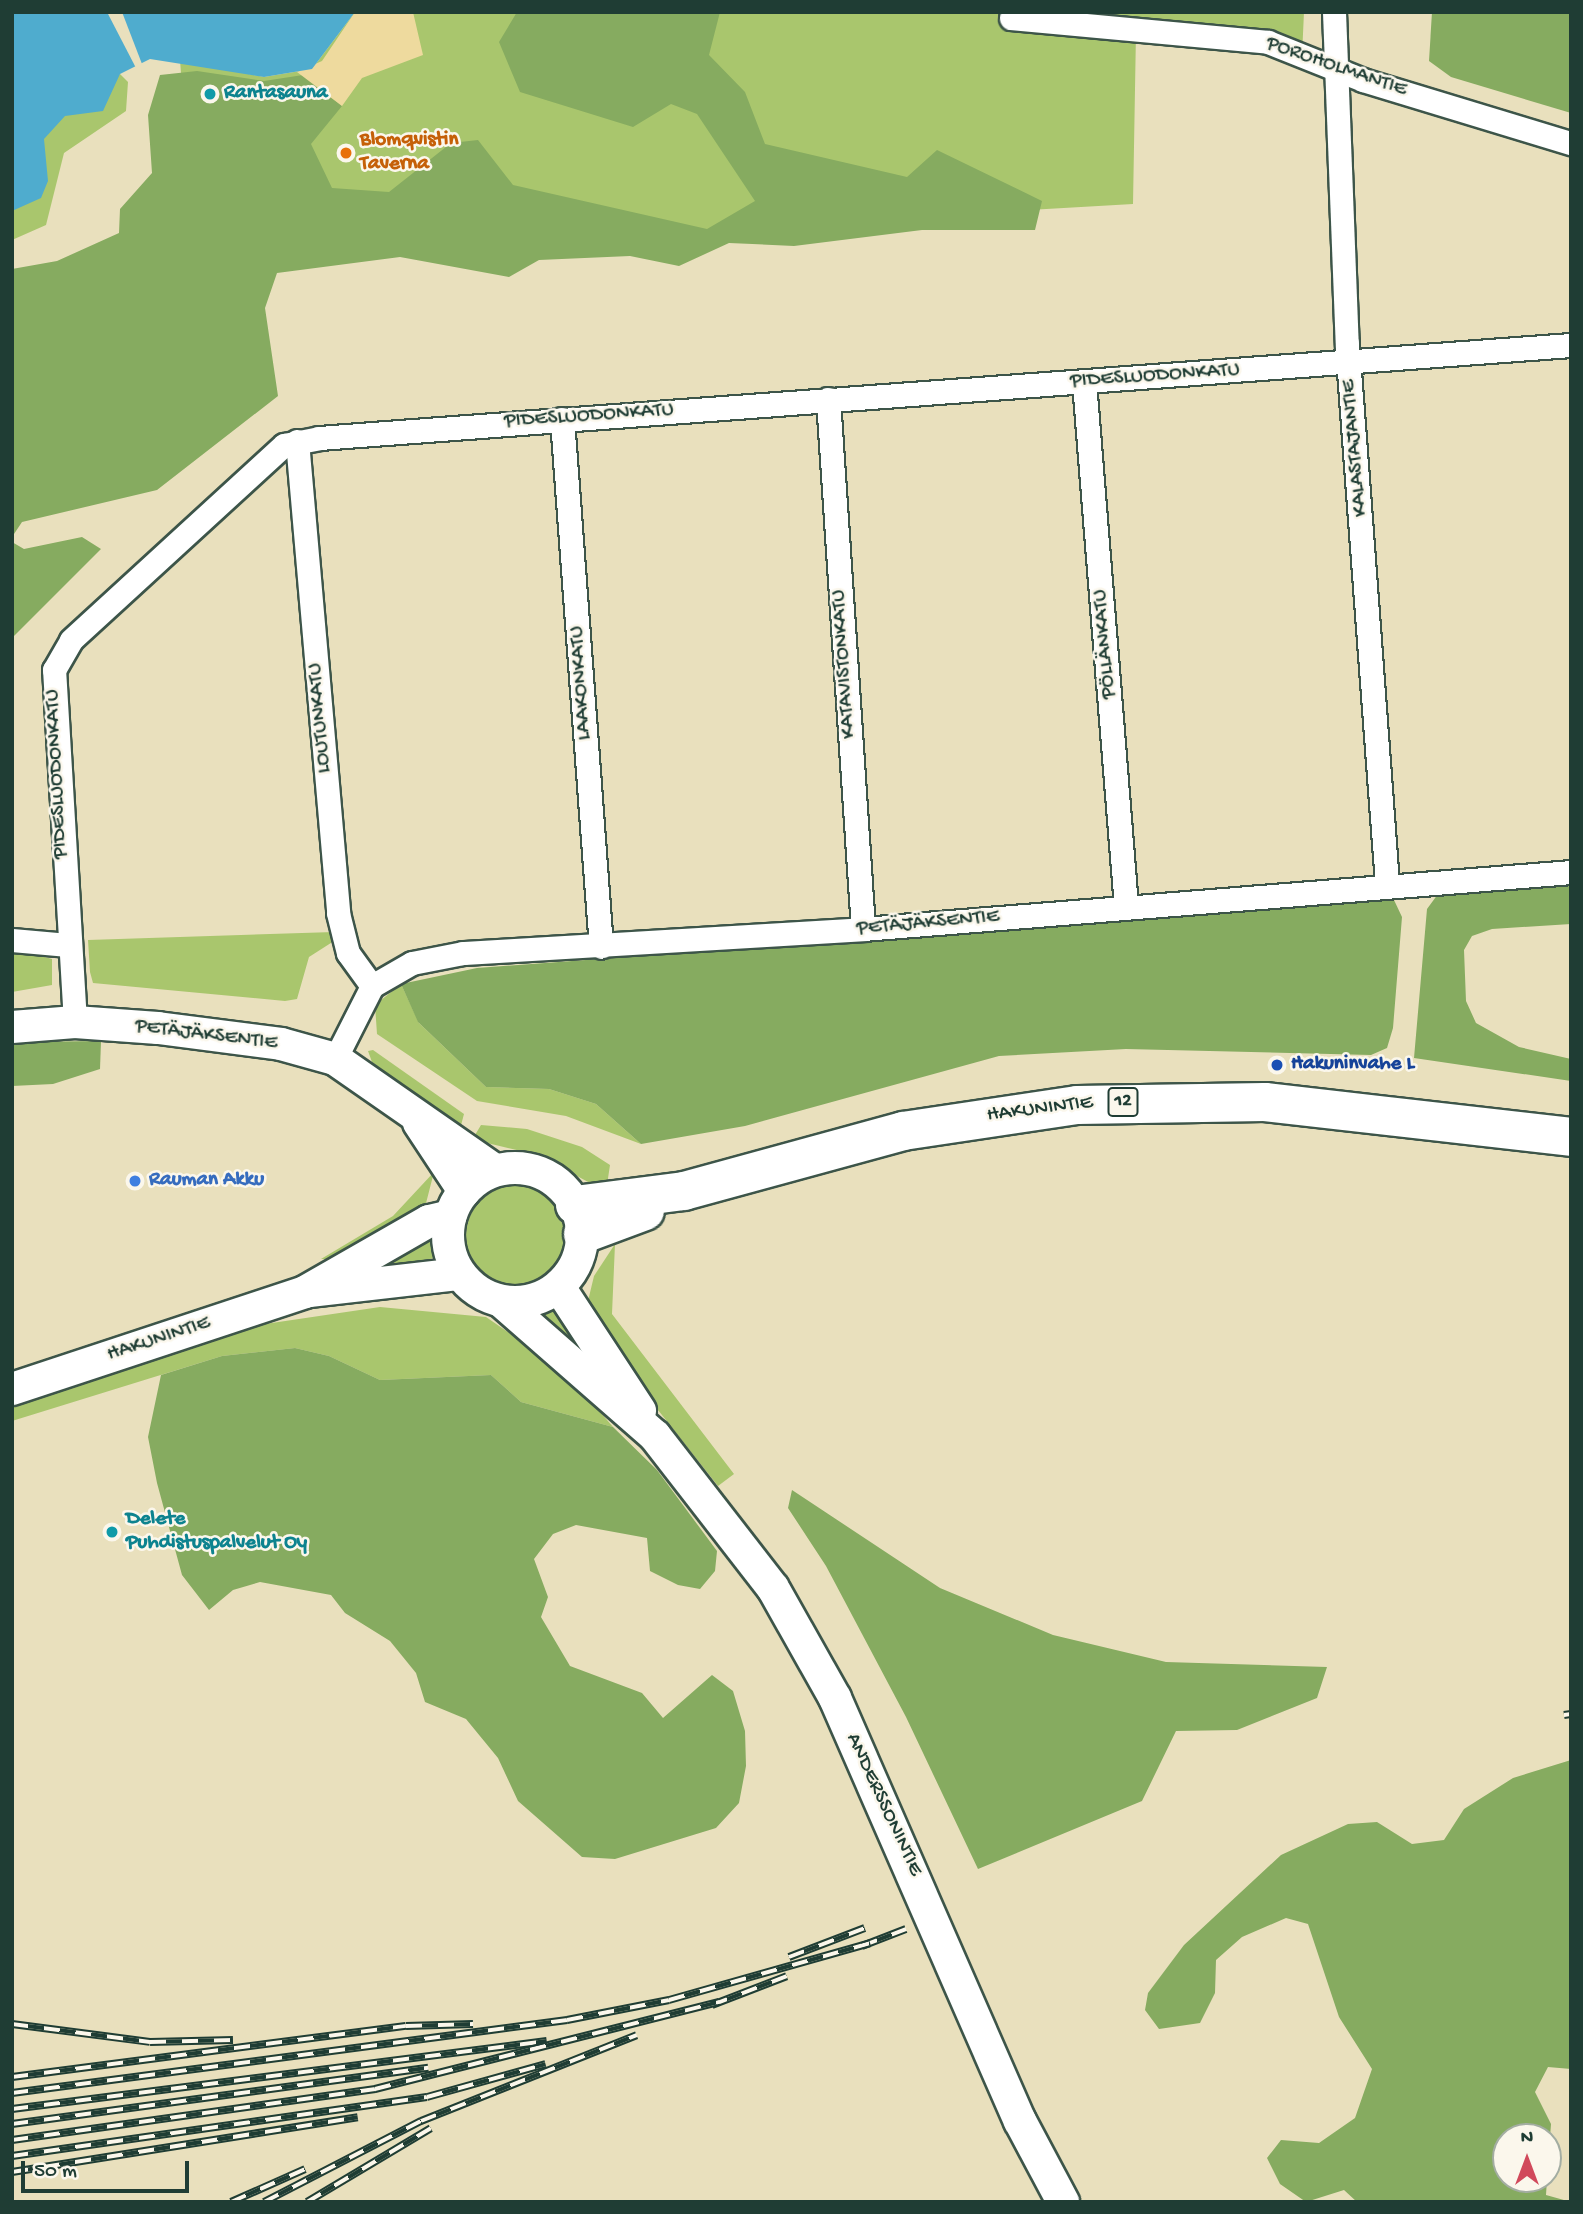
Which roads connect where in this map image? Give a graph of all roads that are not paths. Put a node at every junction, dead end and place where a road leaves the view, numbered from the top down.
1 (1334, 12) edge
2 (1011, 18) dead end
3 (1332, 68) junction
4 (1571, 143) edge
5 (1571, 345) edge
6 (1349, 363) junction
7 (1084, 382) junction
8 (828, 399) junction
9 (562, 419) junction
10 (298, 441) junction
11 (1571, 872) edge
12 (1387, 883) junction
13 (1126, 906) junction
14 (863, 929) junction
15 (12, 940) edge
16 (68, 945) junction
17 (601, 947) junction
18 (372, 986) junction
19 (75, 1022) junction
20 (12, 1027) edge
21 (335, 1059) junction
22 (419, 1121) junction
23 (1571, 1137) edge
24 (495, 1170) junction
25 (457, 1203) junction
26 (579, 1219) junction
27 (459, 1274) junction
28 (559, 1287) junction
29 (305, 1292) junction
30 (502, 1302) junction
31 (12, 1389) edge
32 (655, 1436) junction
33 (1063, 2202) edge

1 - 3 street, KALASTAJANTIE
2 - 3 street, POROHOLMANTIE
3 - 4 street, POROHOLMANTIE
3 - 6 street, KALASTAJANTIE
5 - 6 street, PIDESLUODONKATU
6 - 7 street, PIDESLUODONKATU
6 - 12 street, KALASTAJANTIE
7 - 8 street, PIDESLUODONKATU
7 - 13 street, PÖLLÄNKATU
8 - 9 street, PIDESLUODONKATU
8 - 14 street, KATAVISTONKATU
9 - 10 street, PIDESLUODONKATU
9 - 17 street, LAAKONKATU
10 - 16 street, PIDESLUODONKATU
10 - 18 street, LOUTUNKATU
11 - 12 street, PETÄJÄKSENTIE
12 - 13 street, PETÄJÄKSENTIE
13 - 14 street, PETÄJÄKSENTIE
14 - 17 street, PETÄJÄKSENTIE
15 - 16 street
16 - 19 street, PIDESLUODONKATU
17 - 18 street, PETÄJÄKSENTIE
18 - 21 street
19 - 20 main road, PETÄJÄKSENTIE
19 - 21 main road, PETÄJÄKSENTIE
21 - 22 main road, PETÄJÄKSENTIE
22 - 24 main road, PETÄJÄKSENTIE
22 - 25 main road, PETÄJÄKSENTIE
23 - 26 highway, HAKUNINTIE / 12
24 - 25 main road
24 - 26 main road
25 - 27 main road
25 - 29 main road, HAKUNINTIE
26 - 28 main road
27 - 29 main road, HAKUNINTIE
27 - 30 main road
28 - 30 main road
28 - 32 main road, ANDERSSONINTIE
29 - 31 main road, HAKUNINTIE
30 - 32 main road, ANDERSSONINTIE
32 - 33 main road, ANDERSSONINTIE

